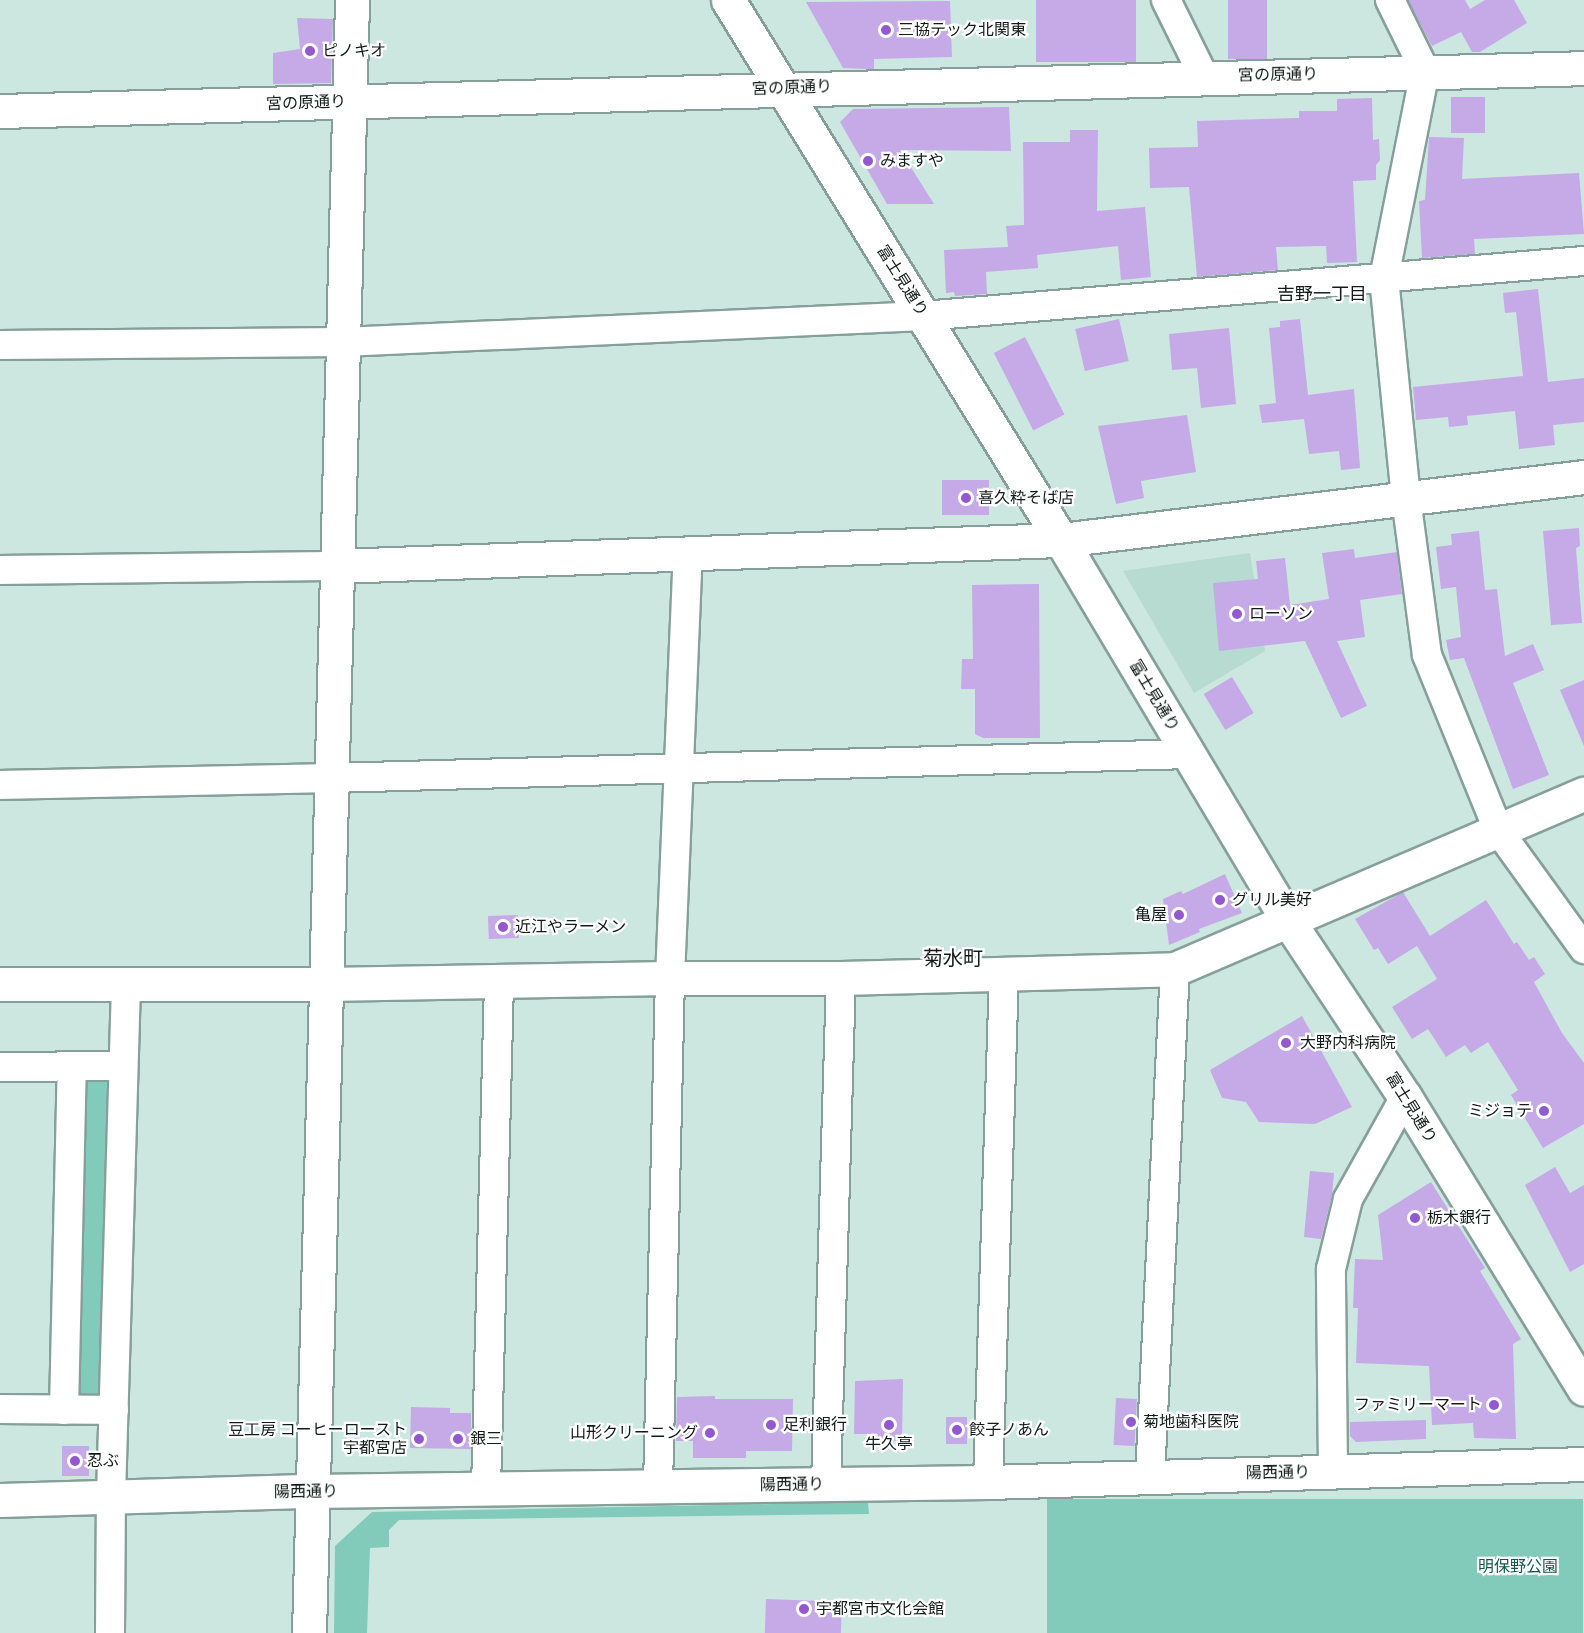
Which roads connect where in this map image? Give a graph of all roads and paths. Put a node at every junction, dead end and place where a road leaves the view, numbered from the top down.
1 (352, 0) edge
2 (728, 0) edge
3 (1166, 0) edge
4 (1390, 0) edge
5 (1584, 68) edge
6 (1425, 71) junction
7 (1204, 77) junction
8 (783, 88) junction
9 (349, 102) junction
10 (0, 111) edge
11 (1584, 261) edge
12 (1384, 278) junction
13 (923, 316) junction
14 (343, 342) junction
15 (0, 345) edge
16 (1584, 477) edge
17 (1407, 498) junction
18 (1061, 540) junction
19 (688, 553) junction
20 (337, 566) junction
21 (0, 570) edge
22 (1189, 754) junction
23 (678, 768) junction
24 (331, 778) junction
25 (0, 785) edge
26 (1584, 794) edge
27 (1498, 830) junction
28 (1287, 919) junction
29 (1584, 949) edge
30 (1175, 969) junction
31 (1004, 972) junction
32 (670, 978) junction
33 (842, 978) junction
34 (499, 981) junction
35 (0, 984) edge
36 (126, 984) junction
37 (326, 984) junction
38 (123, 1066) junction
39 (0, 1067) edge
40 (72, 1067) junction
41 (1406, 1097) junction
42 (1584, 1389) edge
43 (0, 1409) edge
44 (64, 1410) junction
45 (114, 1410) junction
46 (1584, 1464) edge
47 (1333, 1472) junction
48 (1150, 1476) junction
49 (988, 1482) junction
50 (826, 1485) junction
51 (658, 1487) junction
52 (486, 1489) junction
53 (312, 1491) junction
54 (111, 1496) junction
55 (0, 1500) edge
56 (110, 1633) edge
57 (309, 1633) edge

1 - 9 street
2 - 8 street, 富士見通り
3 - 7 street
4 - 6 street
5 - 6 street, 宮の原通り
6 - 7 street, 宮の原通り
6 - 12 street
7 - 8 street, 宮の原通り
8 - 9 street, 宮の原通り
8 - 13 street, 富士見通り
9 - 10 street, 宮の原通り
9 - 14 street
11 - 12 street
12 - 13 street
12 - 17 street
13 - 14 street
13 - 18 street, 富士見通り
14 - 15 street
14 - 20 street
16 - 17 street
17 - 18 street
17 - 27 street
18 - 19 street
18 - 22 street, 富士見通り
19 - 20 street
19 - 23 street
20 - 21 street
20 - 24 street
22 - 23 street
22 - 28 street, 富士見通り
23 - 24 street
23 - 32 street
24 - 25 street
24 - 37 street
26 - 27 street
27 - 28 street
27 - 29 street
28 - 30 street
28 - 41 street, 富士見通り
30 - 31 street
30 - 48 street
31 - 33 street
31 - 49 street
32 - 33 street
32 - 34 street
32 - 51 street
33 - 50 street
34 - 37 street
34 - 52 street
35 - 36 street
36 - 37 street
36 - 38 street
37 - 53 street
38 - 40 street
38 - 45 street
39 - 40 street
40 - 44 street
41 - 42 street, 富士見通り
41 - 47 street
43 - 44 street
44 - 45 street
45 - 54 street
46 - 47 street, 陽西通り
47 - 48 street, 陽西通り
48 - 49 street, 陽西通り
49 - 50 street, 陽西通り
50 - 51 street, 陽西通り
51 - 52 street, 陽西通り
52 - 53 street, 陽西通り
53 - 54 street, 陽西通り
53 - 57 street
54 - 55 street, 陽西通り
54 - 56 street

